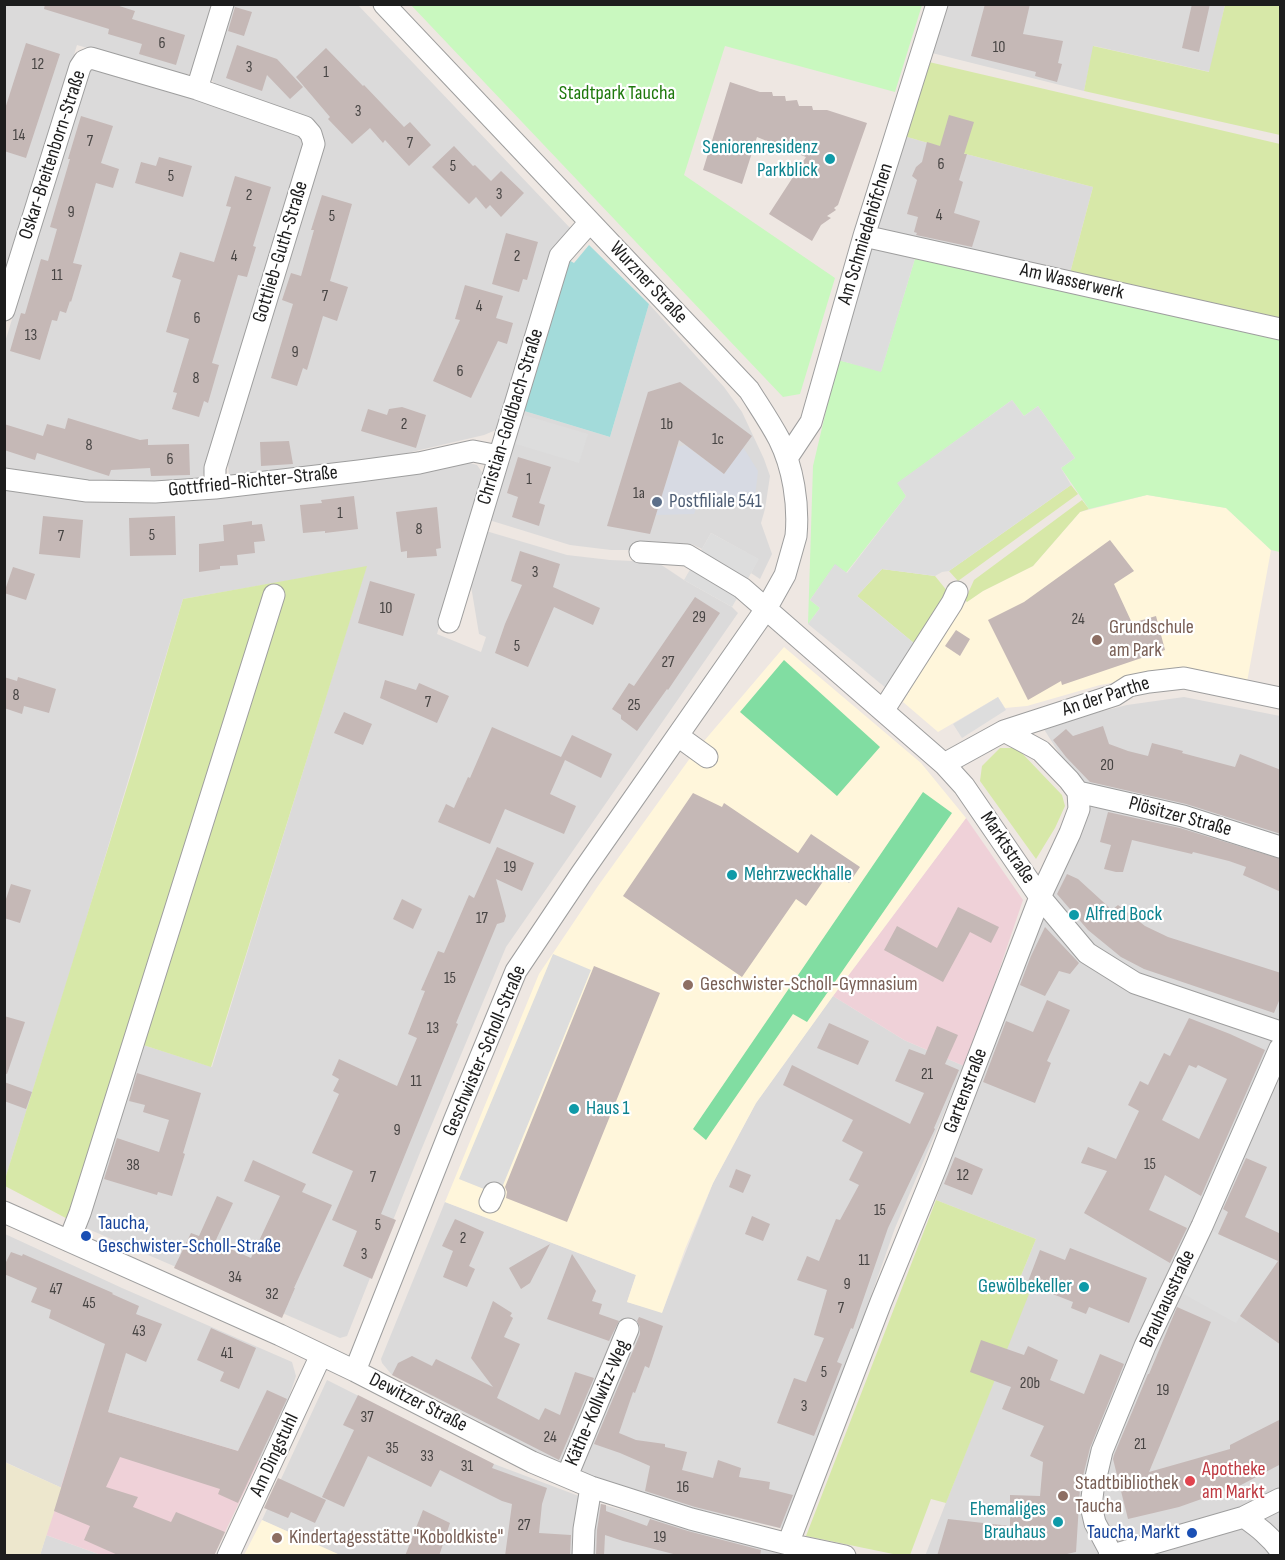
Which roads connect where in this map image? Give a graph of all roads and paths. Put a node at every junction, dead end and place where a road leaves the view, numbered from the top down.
1 (224, 4) edge
2 (384, 4) edge
3 (937, 4) edge
4 (197, 89) junction
5 (590, 222) junction
6 (864, 236) junction
7 (4, 310) edge
8 (1281, 329) edge
9 (499, 456) junction
10 (787, 459) junction
11 (4, 479) edge
12 (214, 488) junction
13 (640, 552) dead end
14 (957, 592) dead end
15 (274, 595) dead end
16 (766, 609) junction
17 (449, 622) dead end
18 (1281, 698) edge
19 (883, 711) junction
20 (1004, 731) junction
21 (678, 736) junction
22 (707, 757) dead end
23 (944, 764) junction
24 (1078, 792) junction
25 (1281, 847) edge
26 (1040, 897) junction
27 (1281, 1032) edge
28 (1281, 1048) edge
29 (4, 1212) edge
30 (69, 1241) junction
31 (628, 1329) dead end
32 (321, 1355) junction
33 (356, 1371) junction
34 (567, 1476) junction
35 (591, 1487) junction
36 (1281, 1499) edge
37 (1244, 1517) junction
38 (788, 1544) junction
39 (1281, 1550) edge
40 (1110, 1555) edge
41 (228, 1556) edge
42 (583, 1556) edge
43 (844, 1556) edge

1 - 4 street
2 - 5 street, Wurzner Straße
3 - 6 street, Am Schmiedehöfchen
4 - 7 street, Oskar-Breitenborn-Straße
4 - 12 street, Gottlieb-Guth-Straße
5 - 9 street, Christian-Goldbach-Straße
5 - 10 street, Wurzner Straße
6 - 8 street, Am Wasserwerk
6 - 10 street, Am Schmiedehöfchen
9 - 12 street, Gottfried-Richter-Straße
9 - 17 street, Christian-Goldbach-Straße
10 - 16 street, Wurzner Straße
11 - 12 street, Gottfried-Richter-Straße
13 - 16 street, Marktstraße
14 - 19 street
15 - 30 street
16 - 19 street, Marktstraße
16 - 21 street, Geschwister-Scholl-Straße
18 - 20 street, An der Parthe
19 - 23 street, Marktstraße
20 - 23 street
20 - 24 street
21 - 22 street
21 - 33 street, Geschwister-Scholl-Straße
23 - 26 street, Marktstraße
24 - 25 street, Plösitzer Straße
24 - 26 street, Gartenstraße
26 - 27 street, Marktstraße
26 - 38 street, Gartenstraße
28 - 40 street, Brauhausstraße
29 - 30 street, Dewitzer Straße
30 - 32 street, Dewitzer Straße
31 - 34 street, Käthe-Kollwitz-Weg
32 - 33 street, Dewitzer Straße
32 - 41 street, Am Dingstuhl
33 - 34 street, Dewitzer Straße
34 - 35 street, Dewitzer Straße
35 - 38 street, Dewitzer Straße
35 - 42 street
36 - 37 street
37 - 39 street
37 - 40 street
38 - 43 street, Dewitzer Straße

